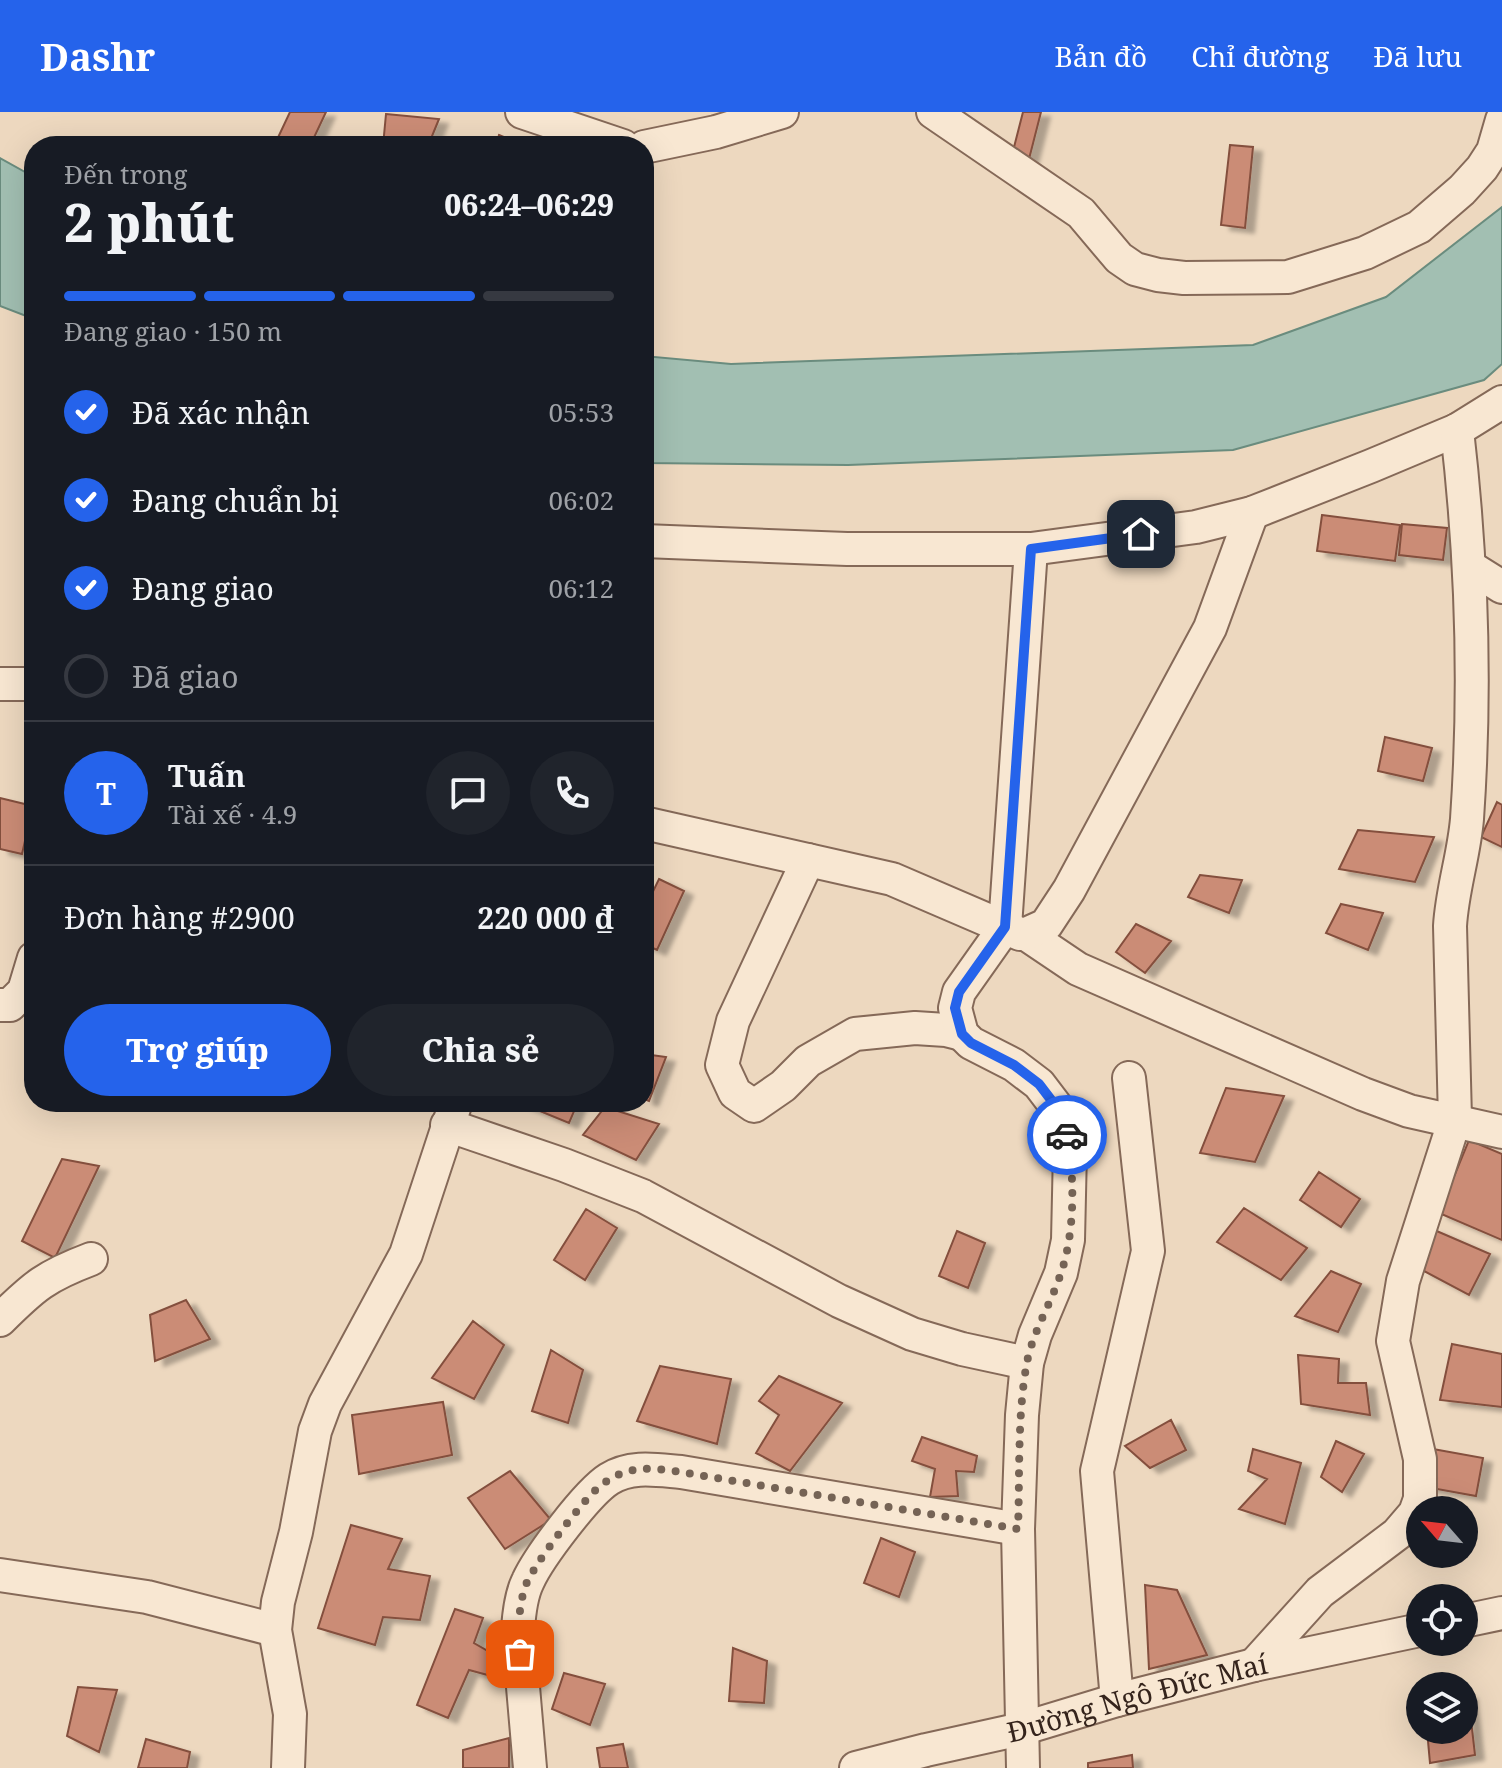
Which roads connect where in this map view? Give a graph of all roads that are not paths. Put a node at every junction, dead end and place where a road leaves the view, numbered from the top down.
1 (522, 112) edge
2 (782, 112) edge
3 (933, 112) edge
4 (1501, 112) edge
5 (1502, 119) edge
6 (593, 136) edge
7 (654, 145) edge
8 (1502, 402) edge
9 (1457, 430) junction
10 (1252, 513) junction
11 (654, 541) edge
12 (1031, 549) junction
13 (1470, 567) junction
14 (1502, 587) edge
15 (654, 825) edge
16 (808, 860) junction
17 (1015, 930) junction
18 (24, 991) edge
19 (0, 1005) edge
20 (962, 1034) junction
21 (1129, 1078) dead end
22 (451, 1113) edge
23 (1455, 1119) junction
24 (1502, 1132) edge
25 (91, 1259) dead end
26 (0, 1320) edge
27 (1027, 1363) junction
28 (1018, 1529) junction
29 (0, 1575) edge
30 (1502, 1613) edge
31 (1478, 1618) edge
32 (275, 1630) junction
33 (1406, 1633) edge
34 (1254, 1665) junction
35 (1117, 1700) junction
36 (1021, 1729) junction
37 (288, 1768) edge
38 (530, 1768) edge
39 (856, 1768) edge
40 (1023, 1768) edge

1 - 6 street
2 - 7 street
3 - 5 street
4 - 5 street
8 - 9 street
9 - 10 street
9 - 13 street
10 - 12 street
10 - 17 street
11 - 12 street
12 - 17 street
13 - 14 street
13 - 23 street
15 - 16 street
16 - 17 street
16 - 20 street
17 - 20 street
17 - 23 street
18 - 19 street
20 - 27 street
21 - 35 street
22 - 27 street
22 - 32 street
23 - 24 street
23 - 34 street
25 - 26 street
27 - 28 street
28 - 36 street
28 - 38 street
29 - 32 street
30 - 31 street
32 - 37 street
33 - 34 street, Đường Ngô Đức Maí
34 - 35 street, Đường Ngô Đức Maí
35 - 36 street, Đường Ngô Đức Maí
36 - 39 street, Đường Ngô Đức Maí
36 - 40 street

